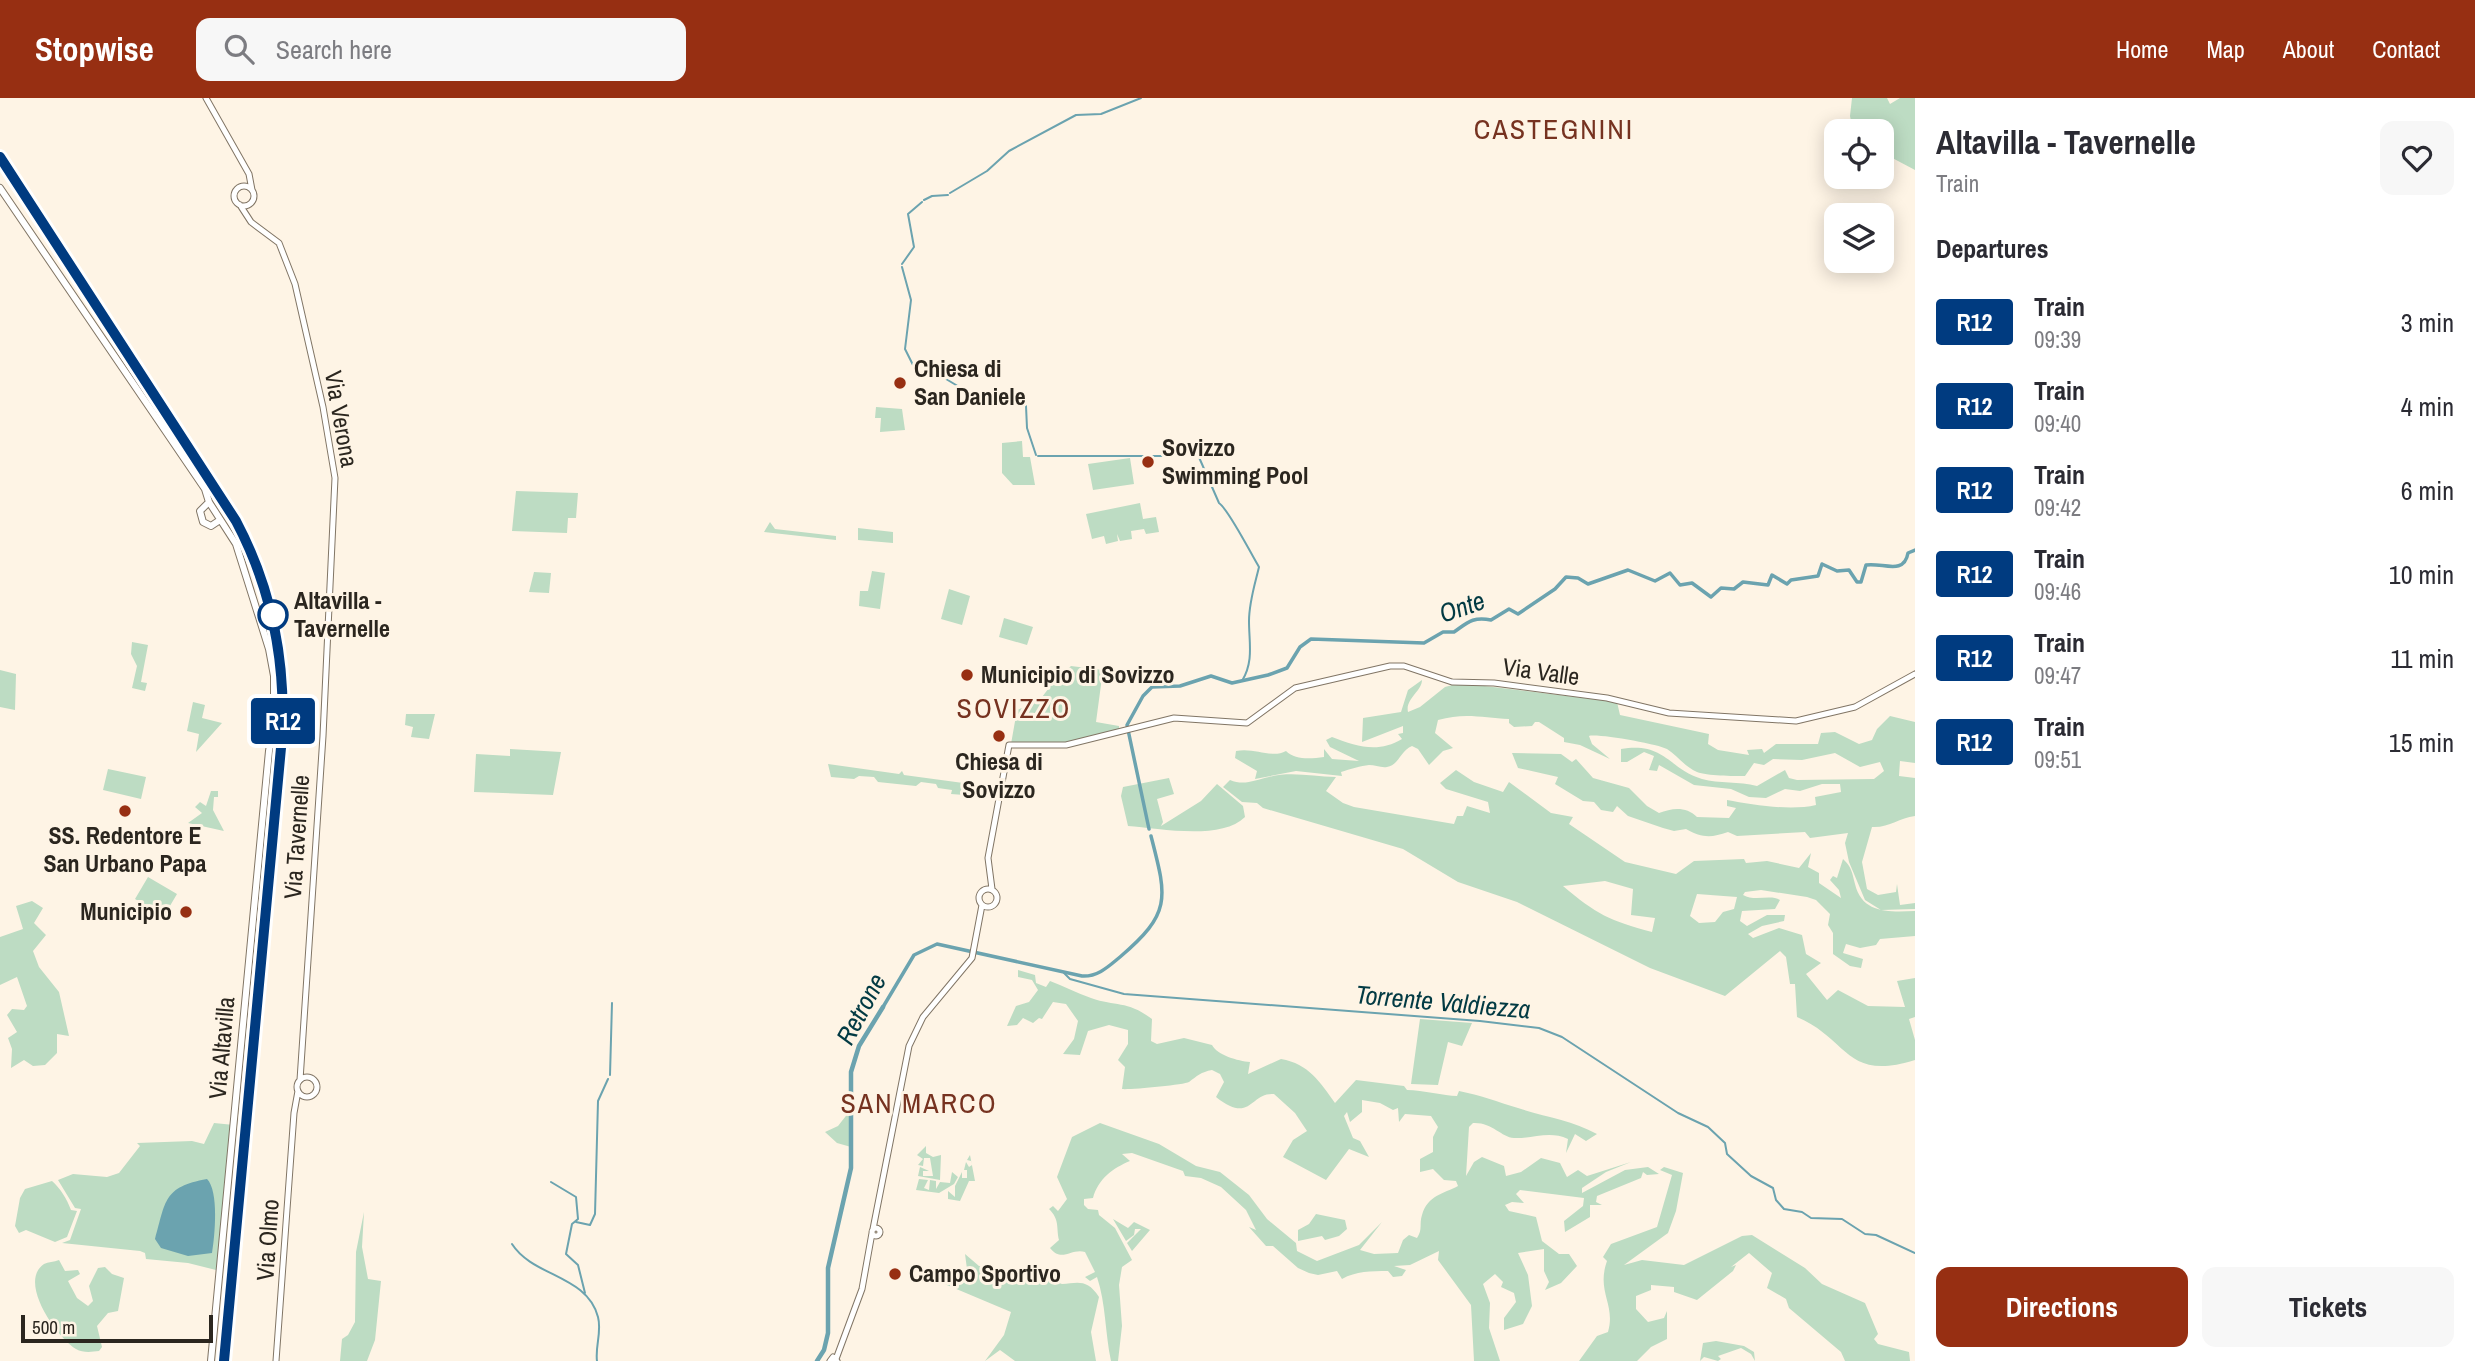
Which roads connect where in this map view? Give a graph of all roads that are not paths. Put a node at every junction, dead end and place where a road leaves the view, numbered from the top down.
1 (206, 98) edge
2 (244, 166) junction
3 (241, 187) junction
4 (0, 188) edge
5 (252, 190) junction
6 (250, 204) junction
7 (240, 205) junction
8 (257, 226) junction
9 (207, 503) junction
10 (218, 522) junction
11 (330, 577) joint
12 (1915, 674) edge
13 (274, 701) junction
14 (265, 713) junction
15 (274, 720) junction
16 (266, 727) junction
17 (270, 738) junction
18 (988, 873) junction
19 (984, 889) junction
20 (992, 889) junction
21 (985, 906) junction
22 (300, 1056) junction
23 (312, 1078) junction
24 (300, 1080) junction
25 (298, 1091) junction
26 (307, 1096) junction
27 (293, 1122) junction
28 (834, 1360) edge
29 (211, 1361) edge
30 (276, 1361) edge

1 - 2 main road
2 - 3 main road
2 - 5 main road
3 - 5 main road
3 - 7 main road
4 - 9 main road
5 - 6 main road
6 - 7 main road
6 - 8 main road
7 - 8 main road, Via Verona
8 - 11 main road, Via Verona
9 - 10 main road
9 - 10 main road
10 - 13 main road, Via Altavilla
11 - 22 main road, Via Tavernelle
12 - 18 main road, Via Valle
13 - 14 main road
13 - 15 main road, Via Altavilla
14 - 15 main road
14 - 16 main road, Via Altavilla
15 - 16 main road
15 - 17 main road, Via Altavilla
16 - 17 main road, Via Altavilla
17 - 29 main road, Via Altavilla
18 - 19 main road
18 - 20 main road
19 - 20 main road
19 - 21 main road
20 - 21 main road
21 - 28 main road
22 - 23 main road
22 - 24 main road, Via Olmo
23 - 24 main road
23 - 26 main road, Via Olmo
24 - 25 main road, Via Olmo
25 - 26 main road
25 - 27 main road, Via Olmo
26 - 27 main road, Via Olmo
27 - 30 main road, Via Olmo

